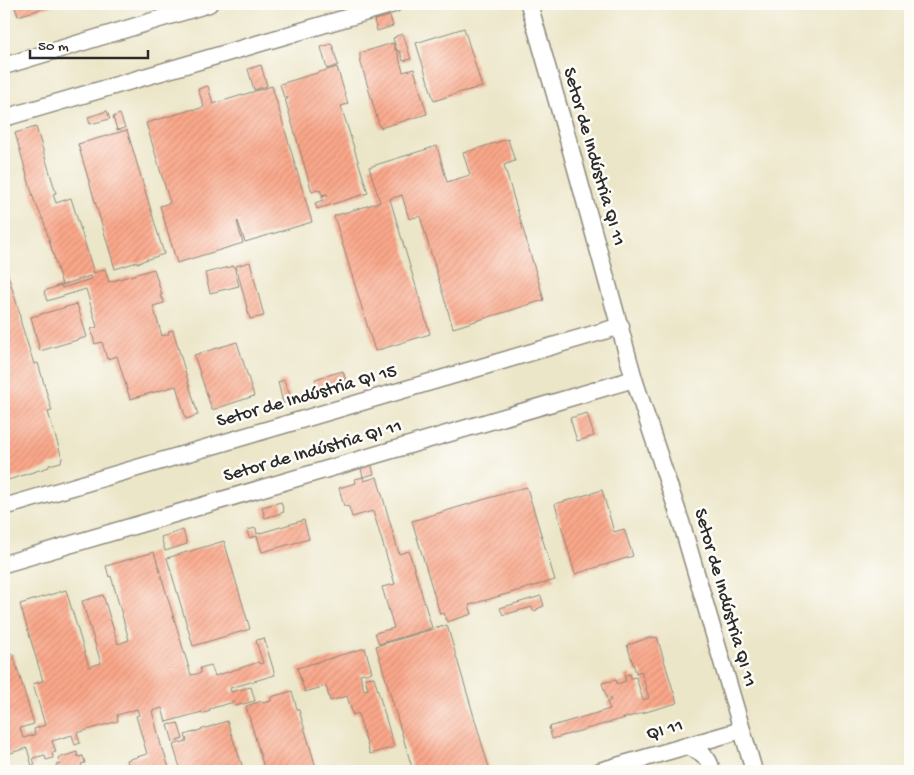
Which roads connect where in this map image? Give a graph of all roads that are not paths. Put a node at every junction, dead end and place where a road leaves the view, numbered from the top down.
1 (209, 4) edge
2 (394, 4) edge
3 (529, 4) edge
4 (4, 66) edge
5 (4, 118) edge
6 (621, 326) junction
7 (634, 379) junction
8 (4, 506) edge
9 (4, 564) edge
10 (742, 730) junction
11 (686, 746) junction
12 (600, 771) edge
13 (712, 771) edge
14 (754, 771) edge

1 - 4 street
2 - 5 street
3 - 6 street, Setor de Indústria QI 11
6 - 7 street, Setor de Indústria QI 11
6 - 8 street, Setor de Indústria QI 15
7 - 9 street, Setor de Indústria QI 11
7 - 10 street, Setor de Indústria QI 11
10 - 11 street, QI 11
10 - 14 street, Setor de Indústria QI 11
11 - 12 street, QI 11
11 - 13 street

